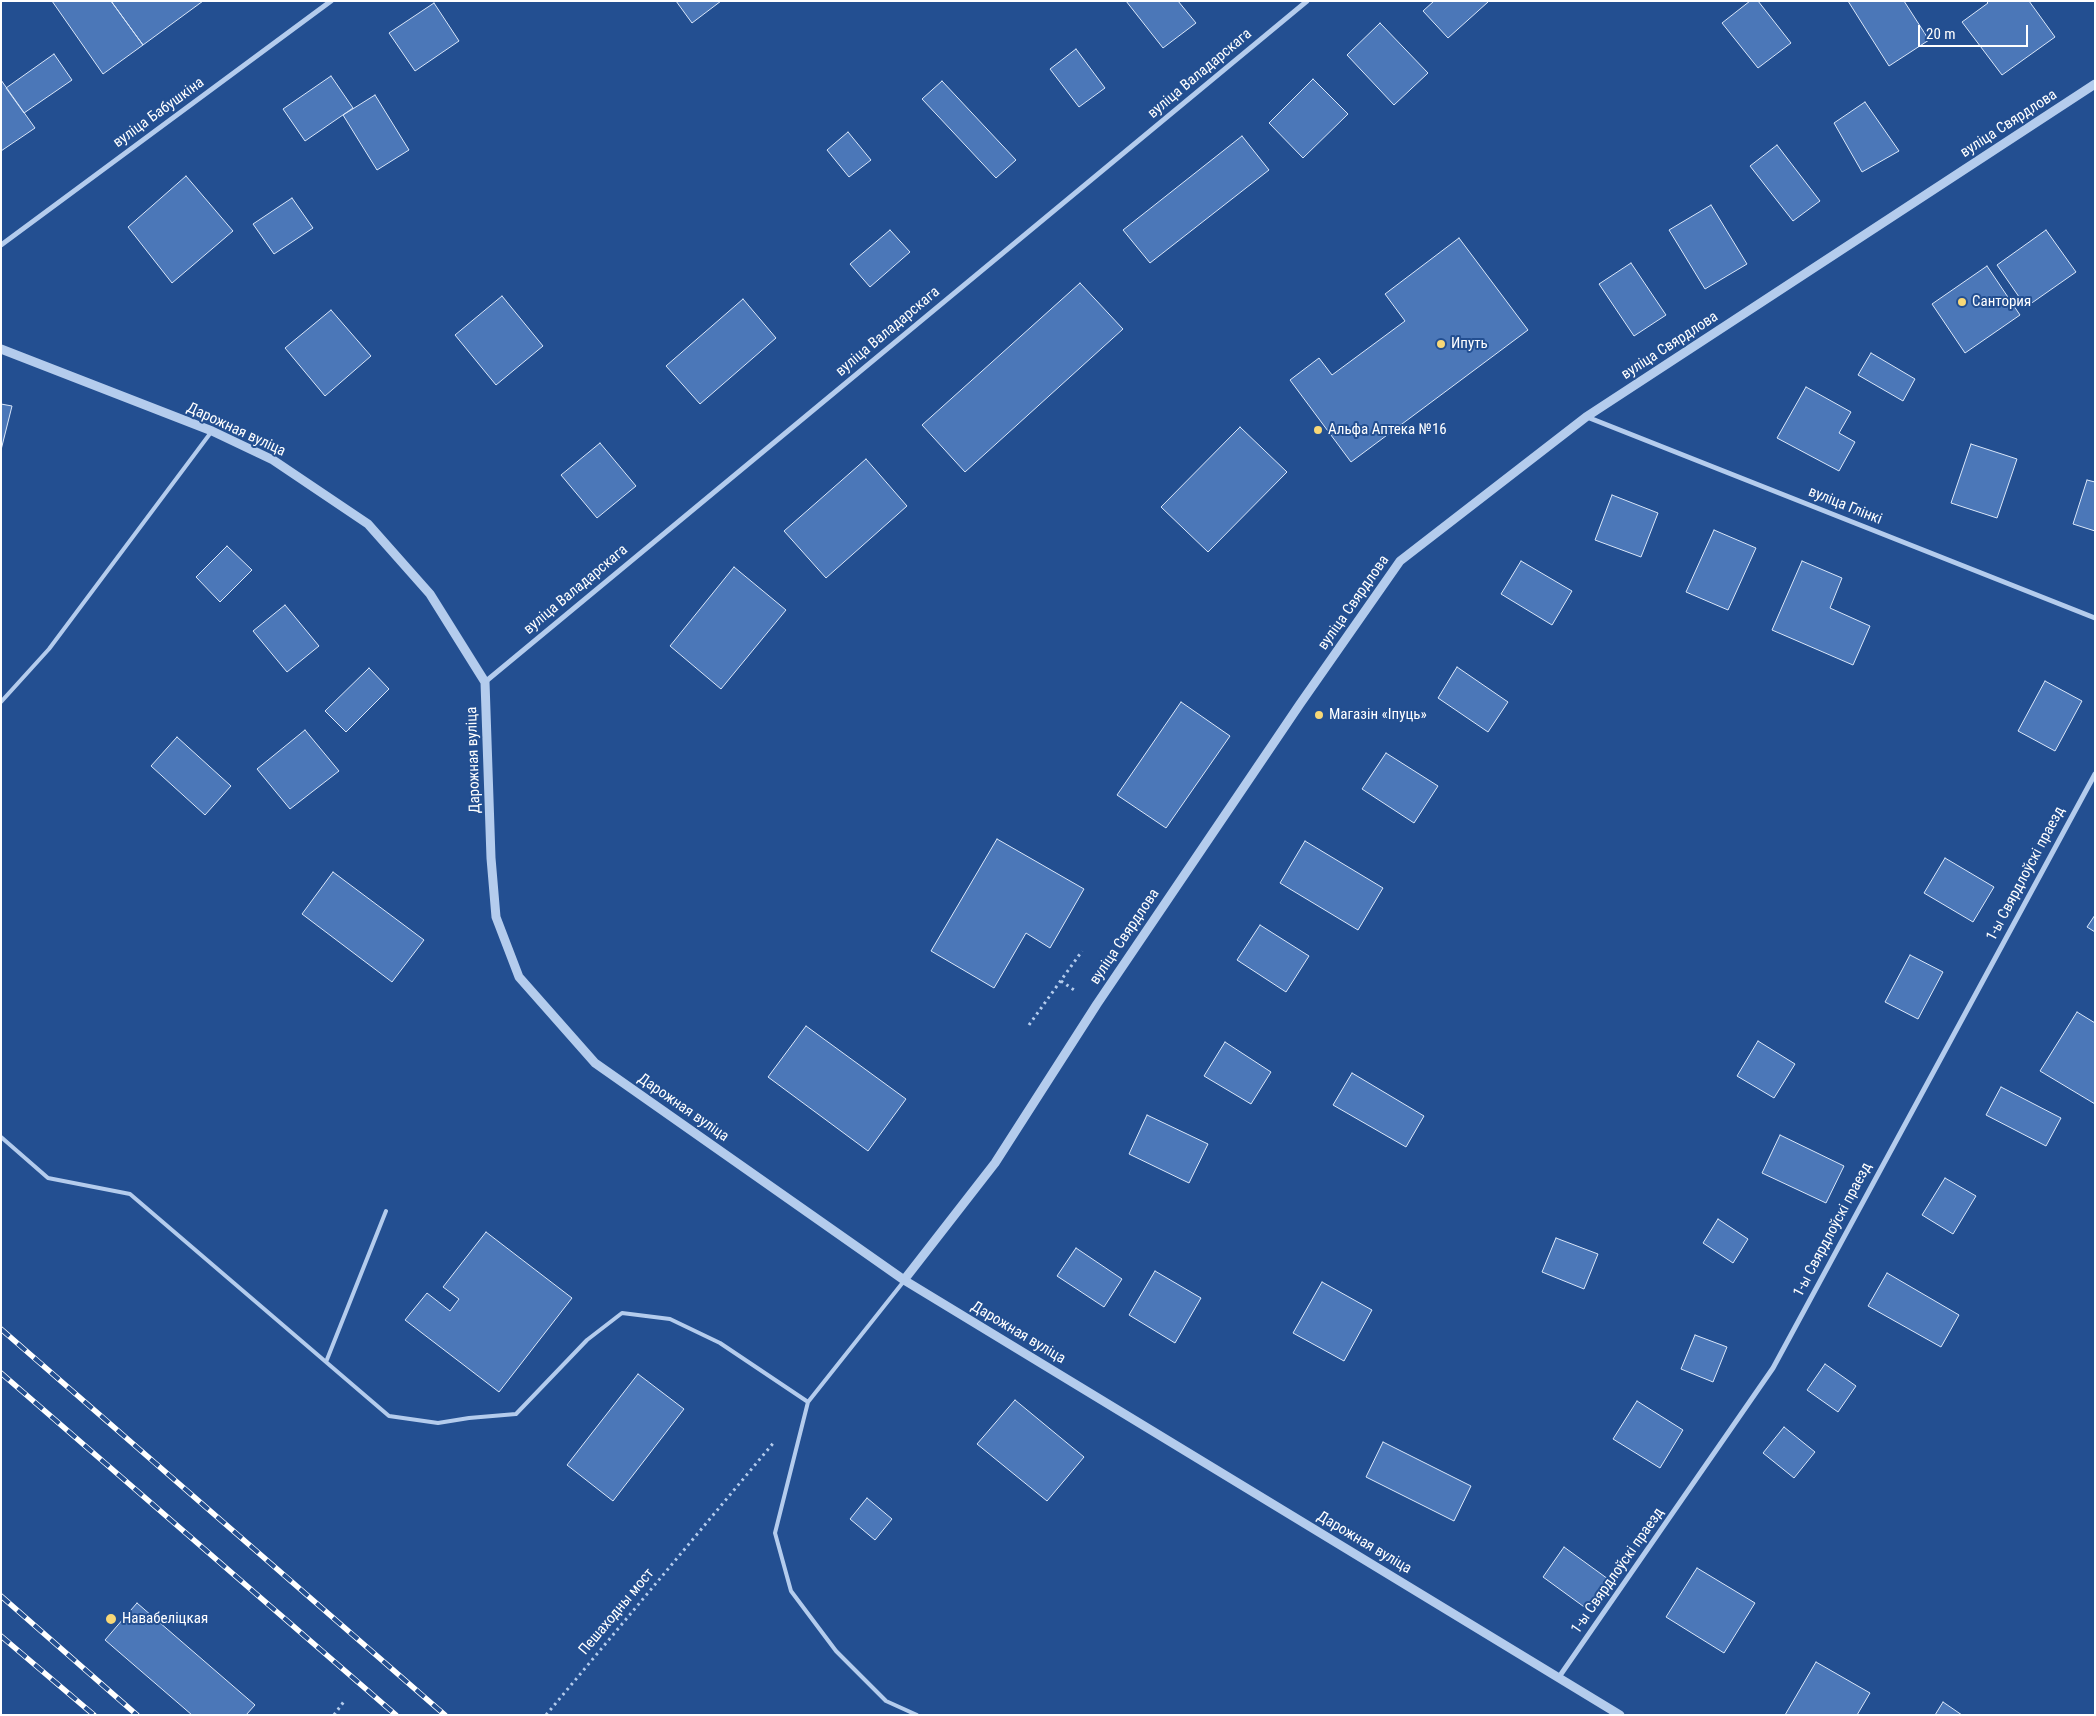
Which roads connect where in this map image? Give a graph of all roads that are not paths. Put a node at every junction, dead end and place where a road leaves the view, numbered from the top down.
1 (331, 1) edge
2 (1307, 1) edge
3 (2095, 84) edge
4 (1, 245) edge
5 (1, 349) edge
6 (1586, 417) junction
7 (212, 431) junction
8 (2095, 618) edge
9 (485, 682) junction
10 (1, 702) edge
11 (2095, 774) edge
12 (1, 1137) edge
13 (386, 1212) dead end
14 (904, 1280) junction
15 (326, 1362) junction
16 (808, 1402) junction
17 (1559, 1677) junction
18 (917, 1715) edge
19 (1620, 1715) edge

1 - 4 street, вуліца Бабушкіна
2 - 9 street, вуліца Валадарскага
3 - 6 street, вуліца Свярдлова
5 - 7 street, Дарожная вуліца
6 - 8 street, вуліца Глінкі
6 - 14 street, вуліца Свярдлова
7 - 9 street, Дарожная вуліца
7 - 10 lane
9 - 14 street, Дарожная вуліца
11 - 17 street, 1-ы Свярдлоўскі праезд
12 - 15 lane
13 - 15 lane
14 - 16 lane
14 - 17 street, Дарожная вуліца
15 - 16 lane
16 - 18 lane
17 - 19 street, Дарожная вуліца

